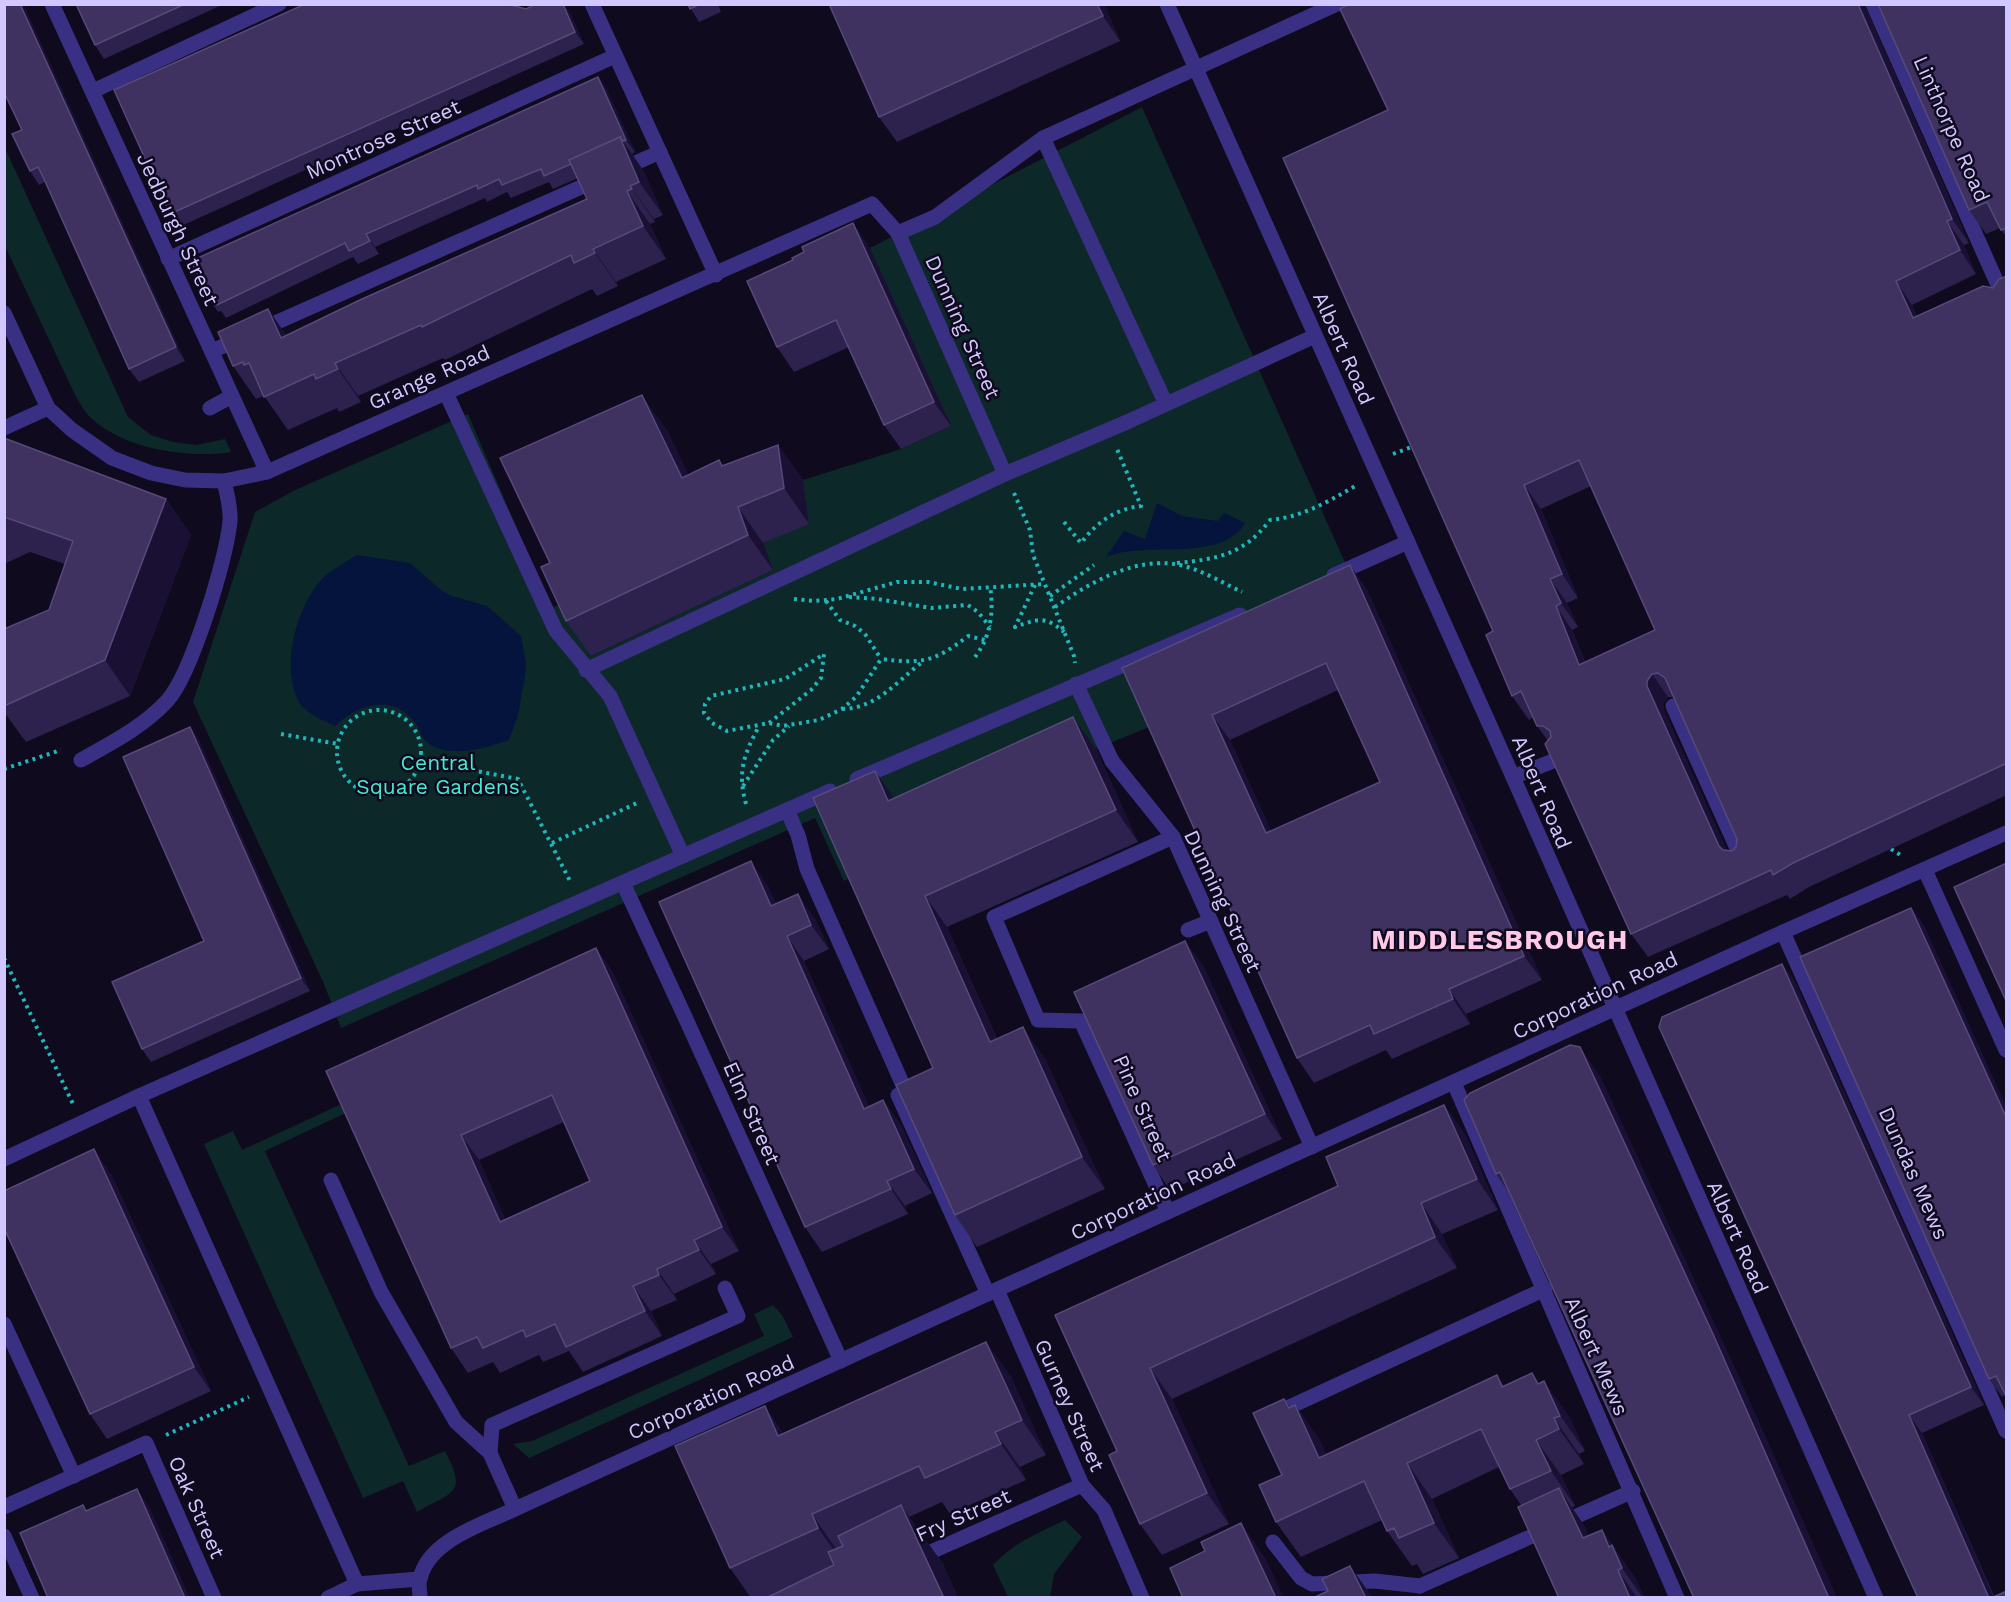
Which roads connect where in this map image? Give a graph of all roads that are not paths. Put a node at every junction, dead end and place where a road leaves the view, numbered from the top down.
1 (52, 4) edge
2 (279, 4) edge
3 (592, 4) edge
4 (1167, 4) edge
5 (1337, 4) edge
6 (1873, 4) edge
7 (615, 56) junction
8 (1196, 67) junction
9 (93, 91) junction
10 (1043, 138) junction
11 (660, 152) junction
12 (872, 204) joint
13 (898, 233) junction
14 (168, 259) junction
15 (716, 275) junction
16 (2001, 275) edge
17 (2007, 303) edge
18 (4, 313) edge
19 (1315, 336) junction
20 (212, 351) junction
21 (446, 393) junction
22 (232, 396) junction
23 (1166, 404) junction
24 (48, 408) junction
25 (210, 408) dead end
26 (4, 428) edge
27 (267, 472) junction
28 (1005, 474) junction
29 (224, 481) junction
30 (1408, 542) junction
31 (1317, 582) edge
32 (1266, 604) edge
33 (586, 670) junction
34 (1076, 684) junction
35 (1673, 706) edge
36 (1558, 759) edge
37 (81, 760) dead end
38 (1514, 777) junction
39 (787, 810) junction
40 (2007, 833) edge
41 (1173, 837) junction
42 (683, 856) junction
43 (1745, 866) edge
44 (1925, 870) junction
45 (623, 884) junction
46 (1211, 921) junction
47 (1188, 930) dead end
48 (1783, 932) junction
49 (1614, 1010) junction
50 (2007, 1050) edge
51 (1454, 1083) junction
52 (139, 1096) junction
53 (1312, 1147) junction
54 (4, 1159) edge
55 (331, 1180) dead end
56 (1167, 1212) junction
57 (725, 1288) dead end
58 (1545, 1289) junction
59 (992, 1292) junction
60 (4, 1324) edge
61 (841, 1361) junction
62 (1271, 1416) edge
63 (2007, 1431) edge
64 (490, 1453) junction
65 (74, 1476) junction
66 (1082, 1485) junction
67 (1633, 1491) junction
68 (4, 1507) edge
69 (515, 1509) junction
70 (4, 1536) edge
71 (1273, 1542) edge
72 (903, 1565) edge
73 (419, 1579) junction
74 (357, 1584) junction
75 (32, 1598) edge
76 (214, 1598) edge
77 (328, 1598) edge
78 (420, 1598) edge
79 (1142, 1598) edge
80 (1677, 1598) edge
81 (1876, 1598) edge

1 - 9 street, Jedburgh Street
2 - 9 street
3 - 7 street
4 - 8 street, Albert Road
5 - 8 street
6 - 16 street, Linthorpe Road
7 - 11 street
7 - 14 street, Montrose Street
8 - 10 street
8 - 19 street, Albert Road
9 - 14 street, Jedburgh Street
10 - 13 street
10 - 23 street
11 - 15 street
11 - 20 street
12 - 13 street, Dunning Street
12 - 15 street, Grange Road
13 - 28 street, Dunning Street
14 - 20 street, Jedburgh Street
15 - 21 street, Grange Road
16 - 17 street, Linthorpe Road
18 - 24 street
19 - 23 street
19 - 30 street, Albert Road
20 - 22 street, Jedburgh Street
21 - 27 street, Grange Road
21 - 33 street
22 - 25 street
22 - 27 street, Jedburgh Street
23 - 28 street
24 - 26 street
24 - 29 street, Grange Road
27 - 29 street, Grange Road
28 - 33 street
29 - 37 street
30 - 31 street
30 - 38 street, Albert Road
32 - 34 street
33 - 42 street
34 - 39 street
34 - 41 street, Dunning Street
35 - 43 street
36 - 38 street
38 - 49 street, Albert Road
39 - 42 street
39 - 59 street, Gurney Street
40 - 44 street, Corporation Road
41 - 46 street, Dunning Street
41 - 56 street, Pine Street
42 - 45 street
44 - 48 street, Corporation Road
44 - 50 street
45 - 52 street
45 - 61 street, Elm Street
46 - 47 street
46 - 53 street, Dunning Street
48 - 49 street, Corporation Road
48 - 63 street, Dundas Mews
49 - 51 street, Corporation Road
49 - 81 street, Albert Road
51 - 53 street, Corporation Road
51 - 58 street, Albert Mews
52 - 54 street
52 - 74 street
53 - 56 street, Corporation Road
55 - 64 street
56 - 59 street, Corporation Road
57 - 64 street
58 - 62 street
58 - 67 street, Albert Mews
59 - 61 street, Corporation Road
59 - 66 street, Gurney Street
60 - 65 street
61 - 69 street, Corporation Road
64 - 69 street
65 - 68 street, Oak Street
65 - 76 street, Oak Street
66 - 72 street, Fry Street
66 - 79 street, Gurney Street
67 - 71 street
67 - 80 street, Albert Mews
69 - 73 street, Corporation Road
70 - 75 street
73 - 74 street
73 - 78 street
74 - 77 street

